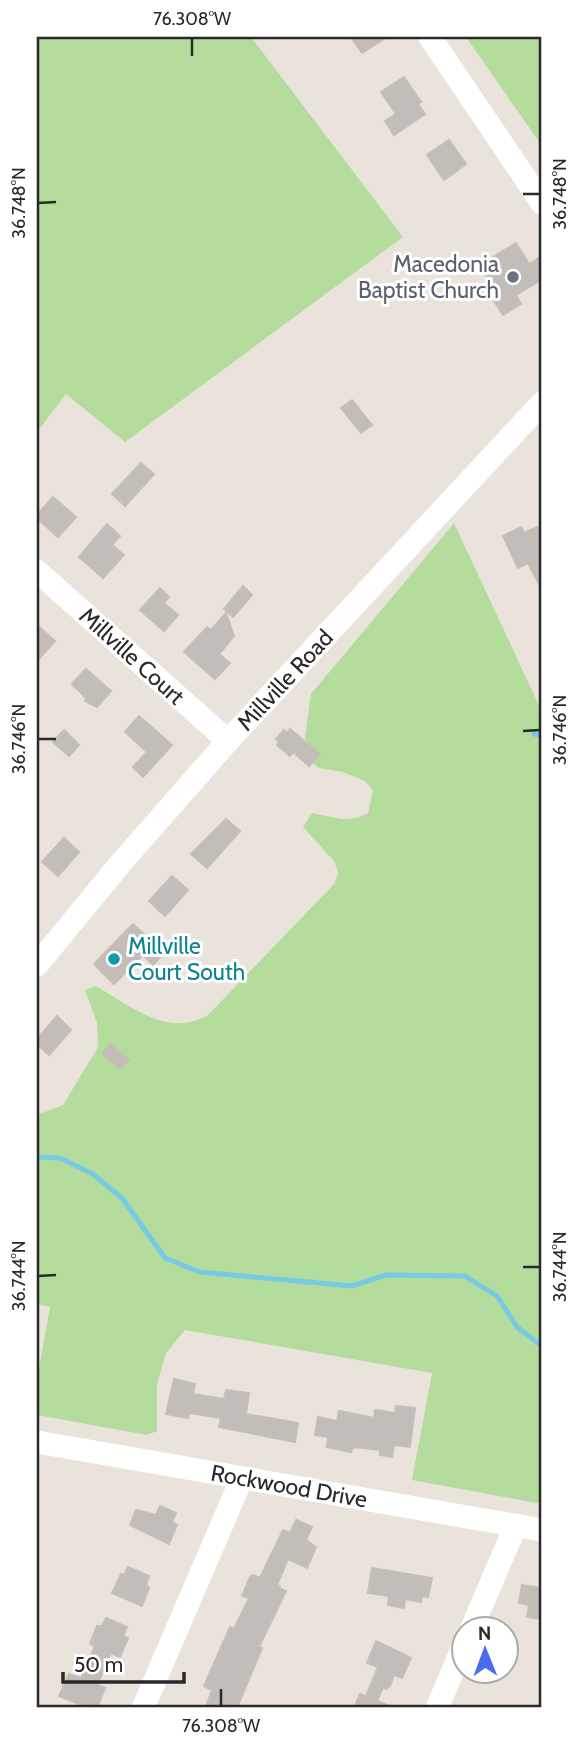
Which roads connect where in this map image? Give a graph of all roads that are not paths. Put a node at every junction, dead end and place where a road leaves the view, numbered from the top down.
1 (430, 37) edge
2 (542, 202) edge
3 (542, 403) edge
4 (37, 571) edge
5 (228, 741) junction
6 (37, 965) edge
7 (37, 1442) edge
8 (242, 1478) junction
9 (516, 1525) junction
10 (542, 1530) edge
11 (477, 1616) edge
12 (449, 1681) edge
13 (143, 1708) edge
14 (437, 1708) edge

1 - 2 street
3 - 5 street, Millville Road
4 - 5 street, Millville Court
5 - 6 street, Millville Road
7 - 8 street, Rockwood Drive
8 - 9 street, Rockwood Drive
8 - 13 street
9 - 10 street, Rockwood Drive
9 - 11 street
12 - 14 street

